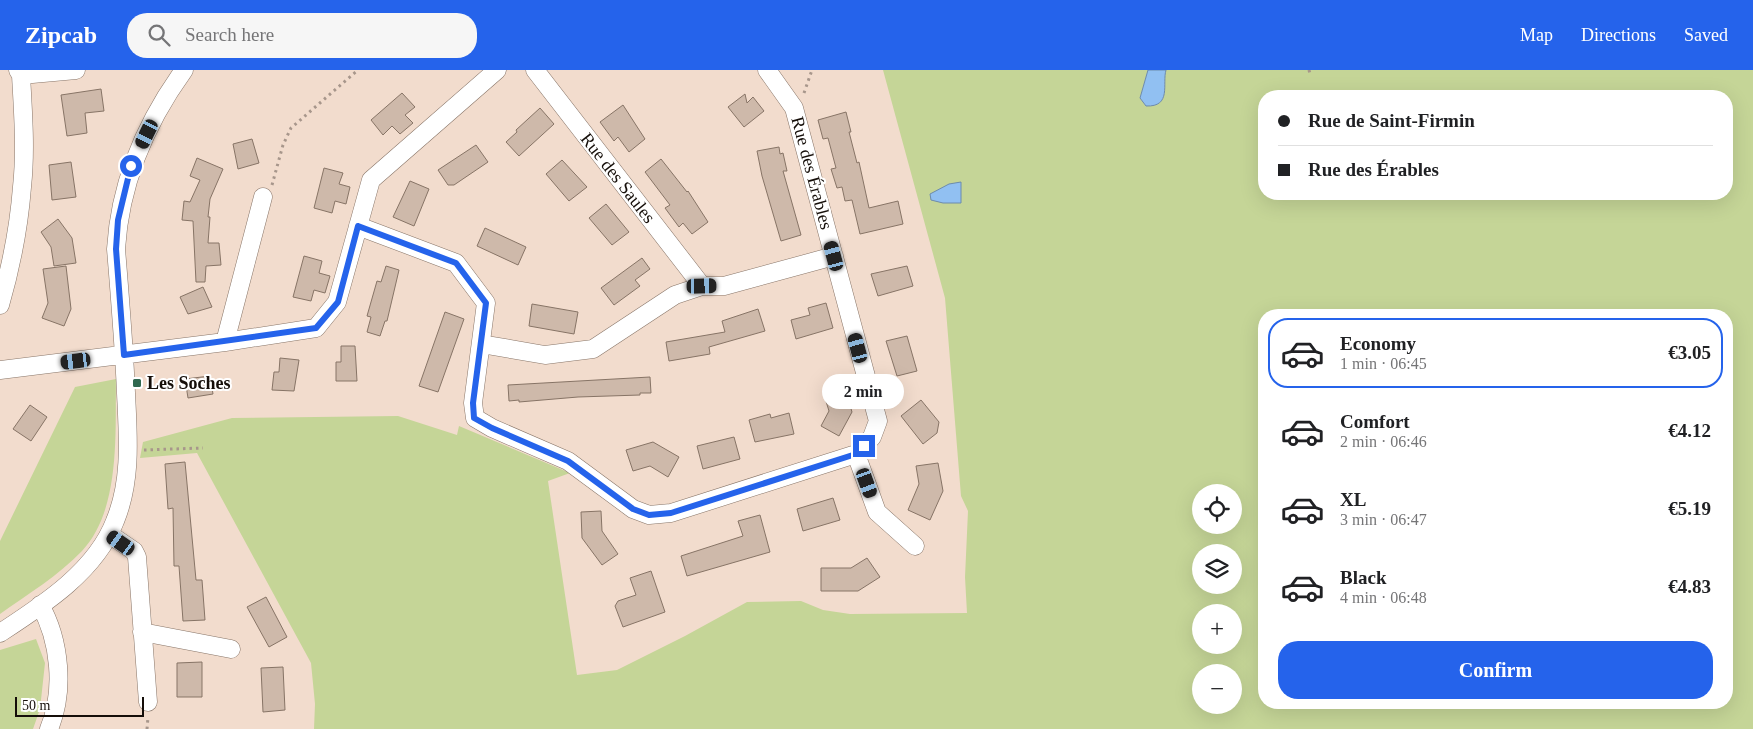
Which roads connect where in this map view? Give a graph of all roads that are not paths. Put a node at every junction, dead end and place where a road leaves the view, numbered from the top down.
1 (76, 70) edge
2 (497, 70) edge
3 (535, 70) edge
4 (767, 70) edge
5 (182, 71) edge
6 (20, 73) edge
7 (263, 197) road end
8 (358, 226) junction
9 (834, 256) junction
10 (702, 286) junction
11 (0, 305) edge
12 (225, 342) junction
13 (481, 344) junction
14 (124, 355) junction
15 (0, 370) edge
16 (856, 454) junction
17 (109, 534) junction
18 (915, 546) dead end
19 (40, 605) junction
20 (142, 632) junction
21 (0, 634) edge
22 (231, 649) dead end
23 (148, 702) dead end
24 (48, 729) edge

1 - 6 street
2 - 8 street
3 - 10 street, Rue des Saules
4 - 9 street, Rue des Érables
5 - 14 street
6 - 11 street
7 - 12 street
8 - 12 street
8 - 13 street
9 - 10 street
9 - 16 street, Rue des Érables
10 - 13 street
12 - 14 street
13 - 16 street
14 - 15 street
14 - 17 street
16 - 18 street
17 - 19 street
17 - 20 street
19 - 21 street
19 - 24 street
20 - 22 street
20 - 23 street

